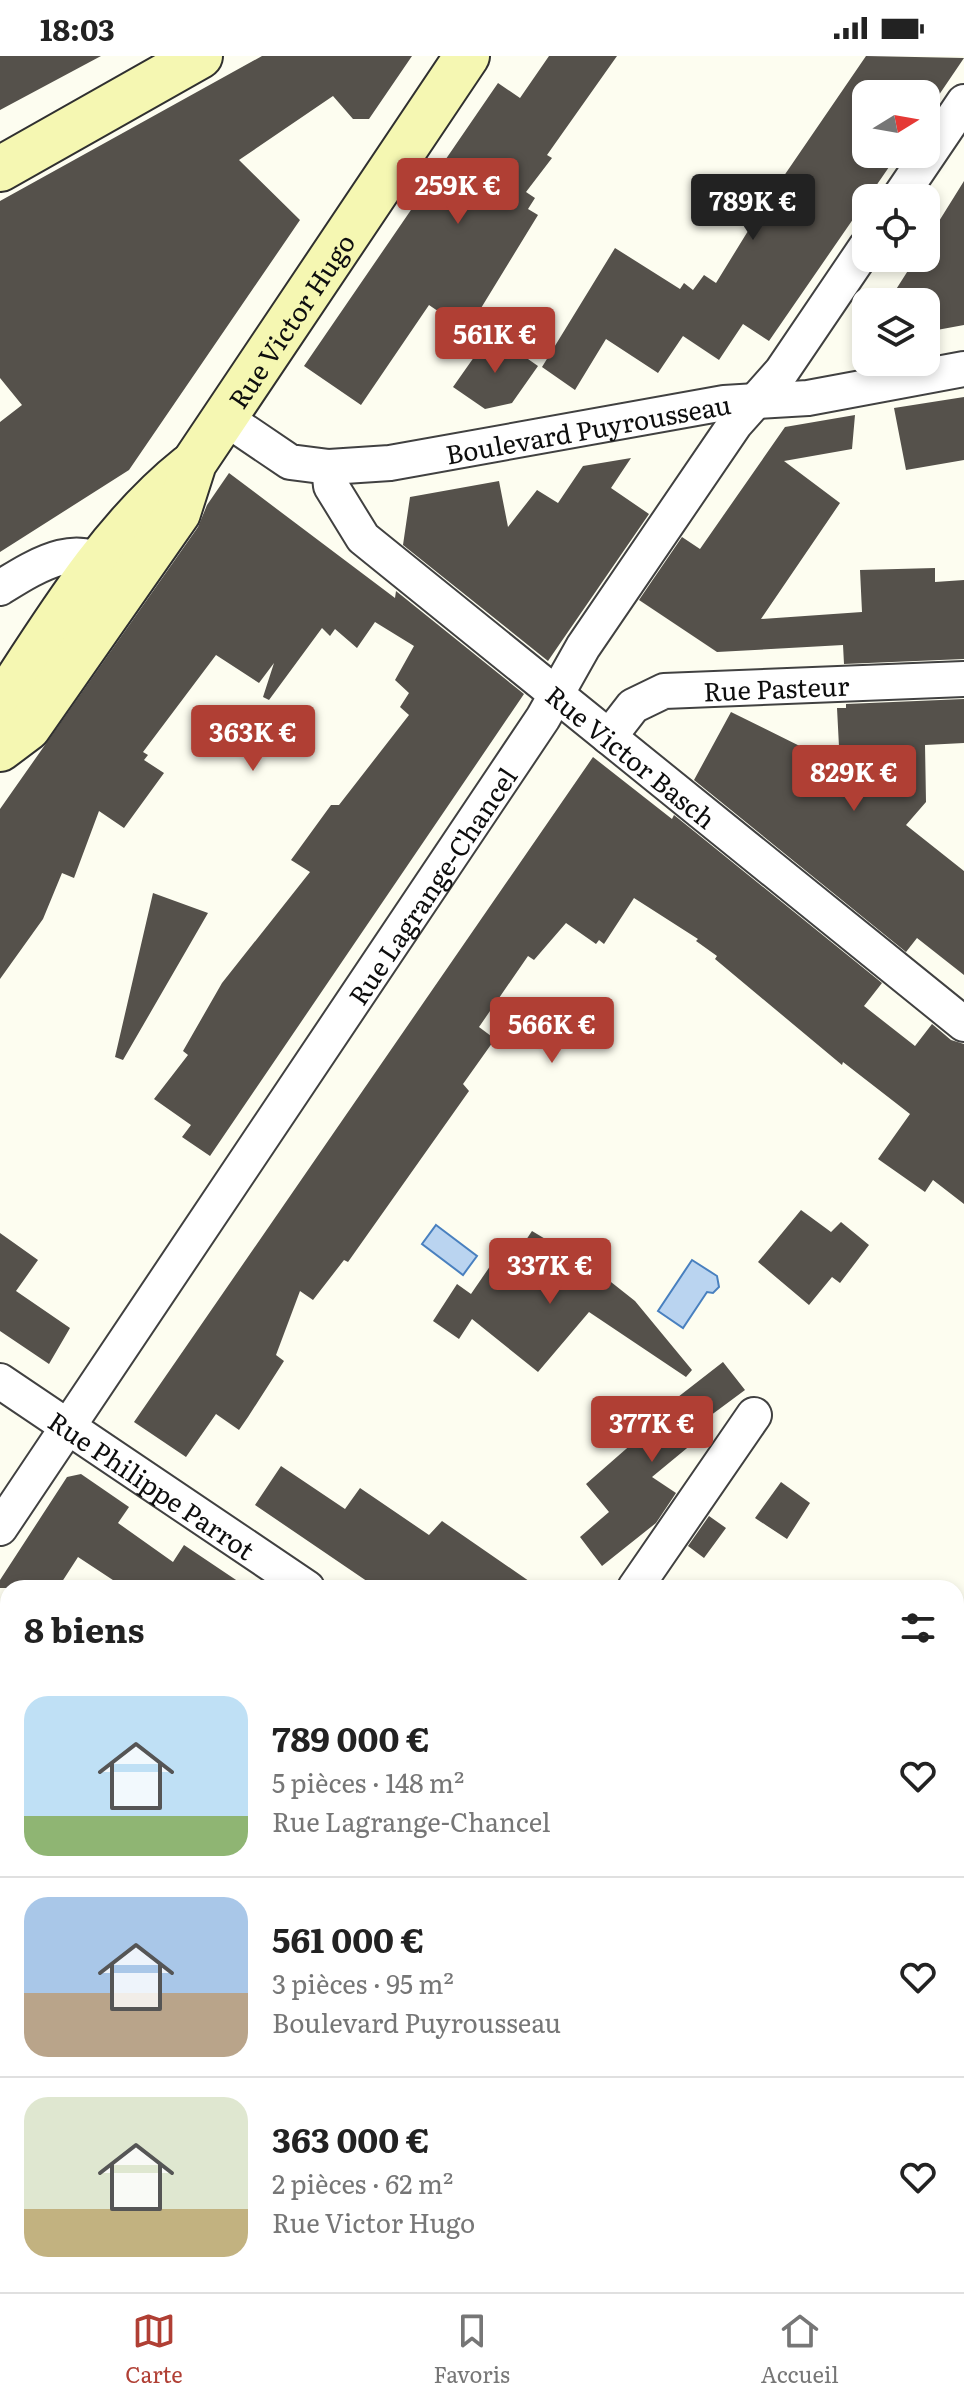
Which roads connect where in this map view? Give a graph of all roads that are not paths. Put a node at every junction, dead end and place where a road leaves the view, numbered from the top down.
1 (200, 56) edge
2 (467, 56) edge
3 (964, 102) edge
4 (0, 169) edge
5 (908, 184) edge
6 (852, 268) edge
7 (964, 369) edge
8 (758, 401) junction
9 (225, 418) junction
10 (194, 463) junction
11 (329, 467) junction
12 (100, 564) junction
13 (0, 588) edge
14 (114, 608) junction
15 (964, 679) edge
16 (557, 695) junction
17 (0, 707) edge
18 (609, 737) junction
19 (0, 749) edge
20 (964, 1024) edge
21 (0, 1381) edge
22 (754, 1415) dead end
23 (67, 1425) junction
24 (0, 1528) edge
25 (295, 1580) edge
26 (641, 1580) edge

1 - 4 main road
2 - 9 main road, Rue Victor Hugo
3 - 5 street
6 - 8 street, Rue Lagrange-Chancel
7 - 8 street, Boulevard Puyrousseau
8 - 11 street, Boulevard Puyrousseau
8 - 16 street, Rue Lagrange-Chancel
9 - 10 main road, Rue Victor Hugo
9 - 11 street, Boulevard Puyrousseau
10 - 12 main road, Rue Victor Hugo
10 - 14 main road, Rue Victor Hugo
11 - 16 street, Rue Victor Basch
12 - 13 street
12 - 14 street
12 - 17 main road, Rue Victor Hugo
14 - 19 main road, Rue Victor Hugo
15 - 18 street, Rue Pasteur
16 - 18 street, Rue Victor Basch
16 - 23 street, Rue Lagrange-Chancel
18 - 20 street, Rue Victor Basch
21 - 23 street, Rue Philippe Parrot
22 - 26 street
23 - 24 street, Rue Lagrange-Chancel
23 - 25 street, Rue Philippe Parrot

